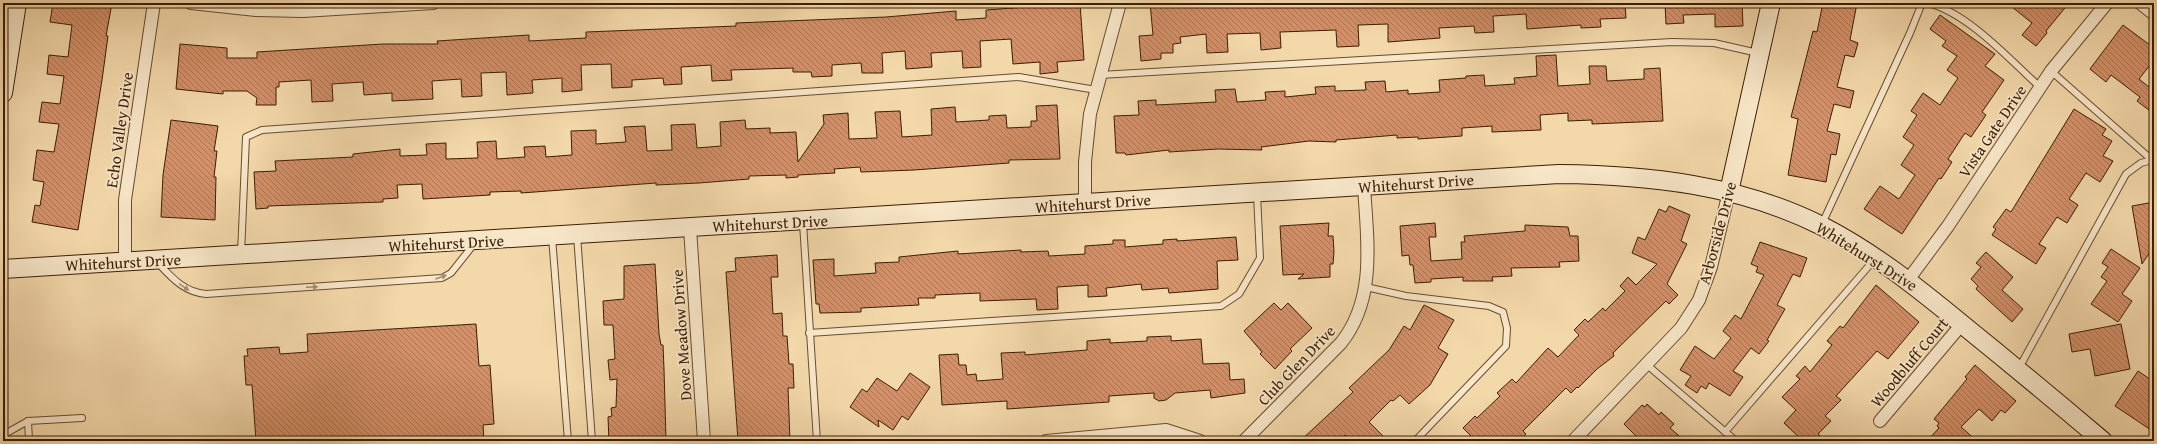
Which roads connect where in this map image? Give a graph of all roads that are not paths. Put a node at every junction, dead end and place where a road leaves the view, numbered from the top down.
1 (17, 3) edge
2 (154, 3) edge
3 (191, 3) edge
4 (433, 3) edge
5 (1120, 3) edge
6 (1771, 3) edge
7 (1922, 3) edge
8 (1928, 3) edge
9 (2107, 3) edge
10 (2140, 3) edge
11 (2154, 14) edge
12 (1758, 53) junction
13 (2051, 71) junction
14 (1099, 76) junction
15 (2040, 87) junction
16 (1096, 90) junction
17 (3, 93) edge
18 (2153, 160) edge
19 (1364, 186) junction
20 (1729, 192) junction
21 (1257, 193) junction
22 (1085, 203) junction
23 (803, 221) junction
24 (1822, 226) junction
25 (690, 228) junction
26 (577, 235) junction
27 (552, 237) junction
28 (477, 241) junction
29 (241, 255) junction
30 (1875, 258) junction
31 (155, 261) junction
32 (125, 262) junction
33 (3, 269) edge
34 (1908, 280) junction
35 (1366, 287) junction
36 (1962, 324) junction
37 (809, 333) junction
38 (1646, 364) junction
39 (2018, 369) junction
40 (82, 418) dead end
41 (28, 421) junction
42 (1880, 421) dead end
43 (1725, 432) junction
44 (3, 435) edge
45 (1577, 440) edge
46 (29, 441) edge
47 (568, 441) edge
48 (592, 441) edge
49 (704, 441) edge
50 (817, 441) edge
51 (1046, 441) edge
52 (1200, 441) edge
53 (1244, 441) edge
54 (1415, 441) edge
55 (1736, 441) edge
56 (2103, 441) edge

1 - 17 street
2 - 32 street, Echo Valley Drive
3 - 4 street
5 - 14 street
6 - 12 street, Arborside Drive
7 - 24 lane
8 - 15 lane
9 - 13 street, Vista Gate Drive
10 - 11 street
12 - 14 lane
12 - 20 street, Arborside Drive
13 - 15 street, Vista Gate Drive
13 - 18 lane
14 - 16 street
15 - 34 street, Vista Gate Drive
16 - 22 street
16 - 29 lane
18 - 39 lane
19 - 20 street, Whitehurst Drive
19 - 21 street, Whitehurst Drive
19 - 35 street, Club Glen Drive
20 - 24 street, Whitehurst Drive
20 - 38 street, Arborside Drive
21 - 22 street, Whitehurst Drive
21 - 37 lane
22 - 23 street, Whitehurst Drive
23 - 25 street, Whitehurst Drive
23 - 37 lane
24 - 30 street, Whitehurst Drive
25 - 26 street, Whitehurst Drive
25 - 49 street, Dove Meadow Drive
26 - 27 street, Whitehurst Drive
26 - 48 lane
27 - 28 street, Whitehurst Drive
27 - 47 lane
28 - 29 street, Whitehurst Drive
31 -> 28 lane
29 - 31 street, Whitehurst Drive
30 - 34 street, Whitehurst Drive
30 - 43 lane
31 - 32 street, Whitehurst Drive
32 - 33 street, Whitehurst Drive
34 - 36 street, Whitehurst Drive
35 - 53 street, Club Glen Drive
35 - 54 lane
36 - 39 street, Whitehurst Drive
36 - 42 street, Woodbluff Court
37 - 50 lane
38 - 43 lane
38 - 45 street, Arborside Drive
39 - 56 street, Whitehurst Drive
40 - 41 lane
41 - 44 lane
41 - 46 lane
43 - 55 lane
51 - 52 street

